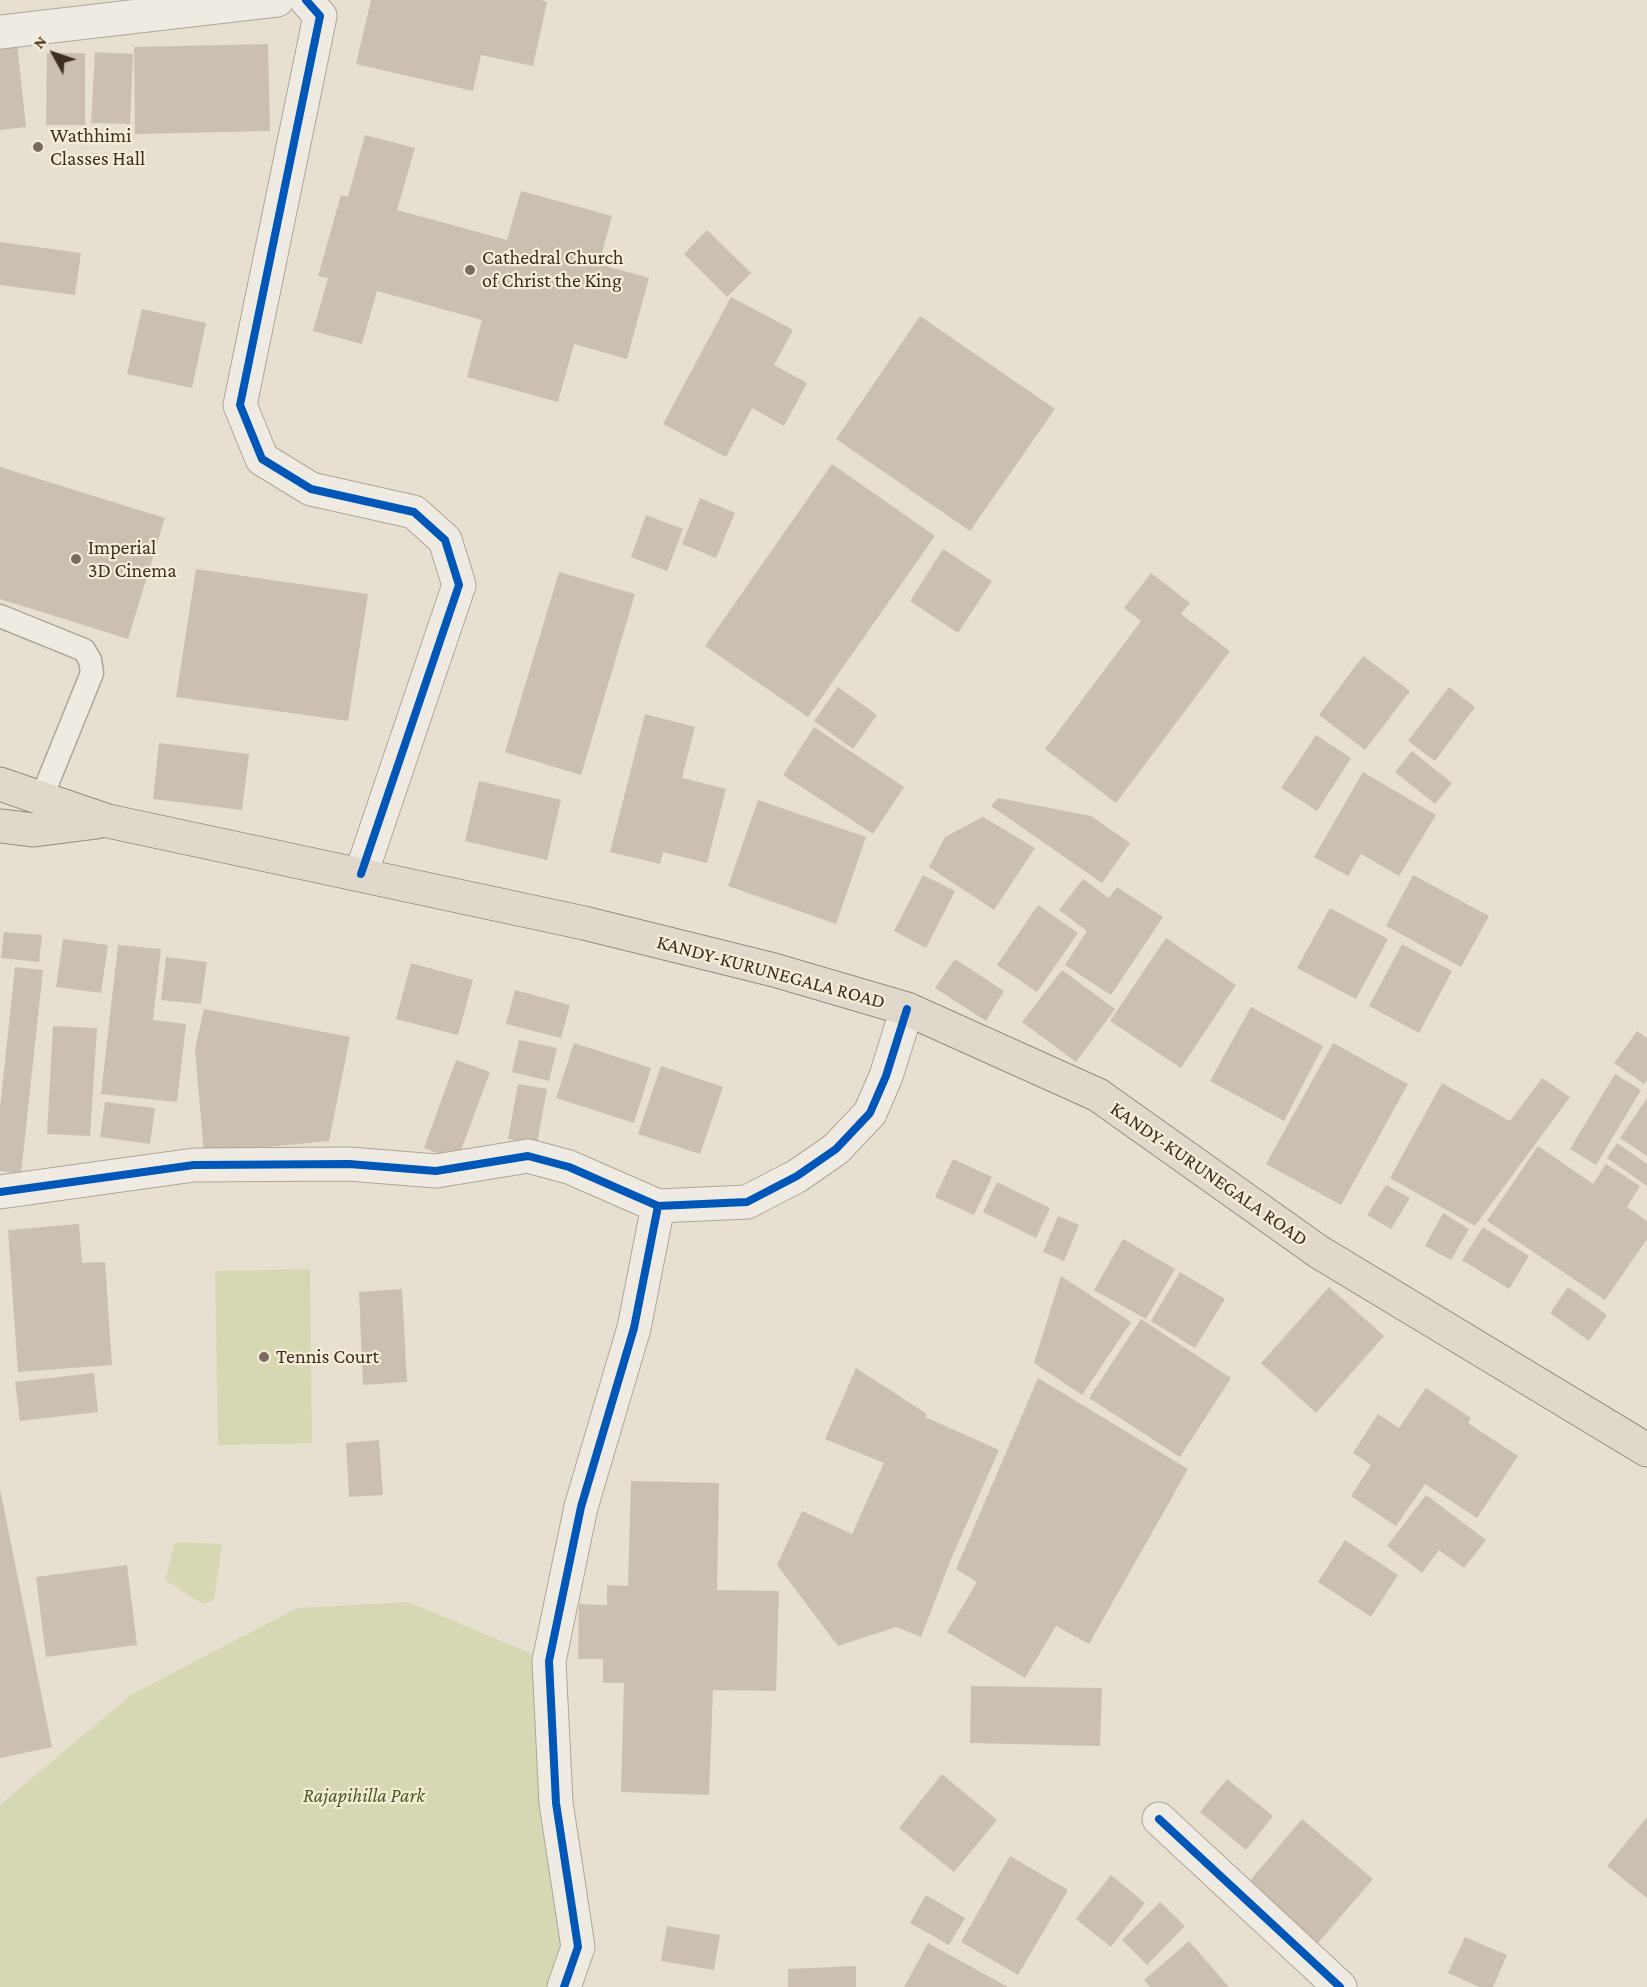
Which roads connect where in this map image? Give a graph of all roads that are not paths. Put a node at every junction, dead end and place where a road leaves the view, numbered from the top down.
1 (277, 0) edge
2 (306, 0) edge
3 (0, 32) edge
4 (0, 616) edge
5 (0, 784) edge
6 (41, 799) junction
7 (108, 821) junction
8 (0, 826) edge
9 (361, 874) junction
10 (907, 1009) junction
11 (0, 1192) edge
12 (658, 1206) junction
13 (1647, 1450) edge
14 (1159, 1819) dead end
15 (564, 1987) edge
16 (1340, 1987) edge

1 - 3 street
2 - 9 street
4 - 6 lane
5 - 6 highway, KANDY-KURUNEGALA ROAD
6 - 7 highway, KANDY-KURUNEGALA ROAD
7 - 8 highway, KANDY-KURUNEGALA ROAD
7 - 9 highway, KANDY-KURUNEGALA ROAD
9 - 10 highway, KANDY-KURUNEGALA ROAD
10 - 12 street
10 - 13 highway, KANDY-KURUNEGALA ROAD
11 - 12 street
12 - 15 street
14 - 16 street

